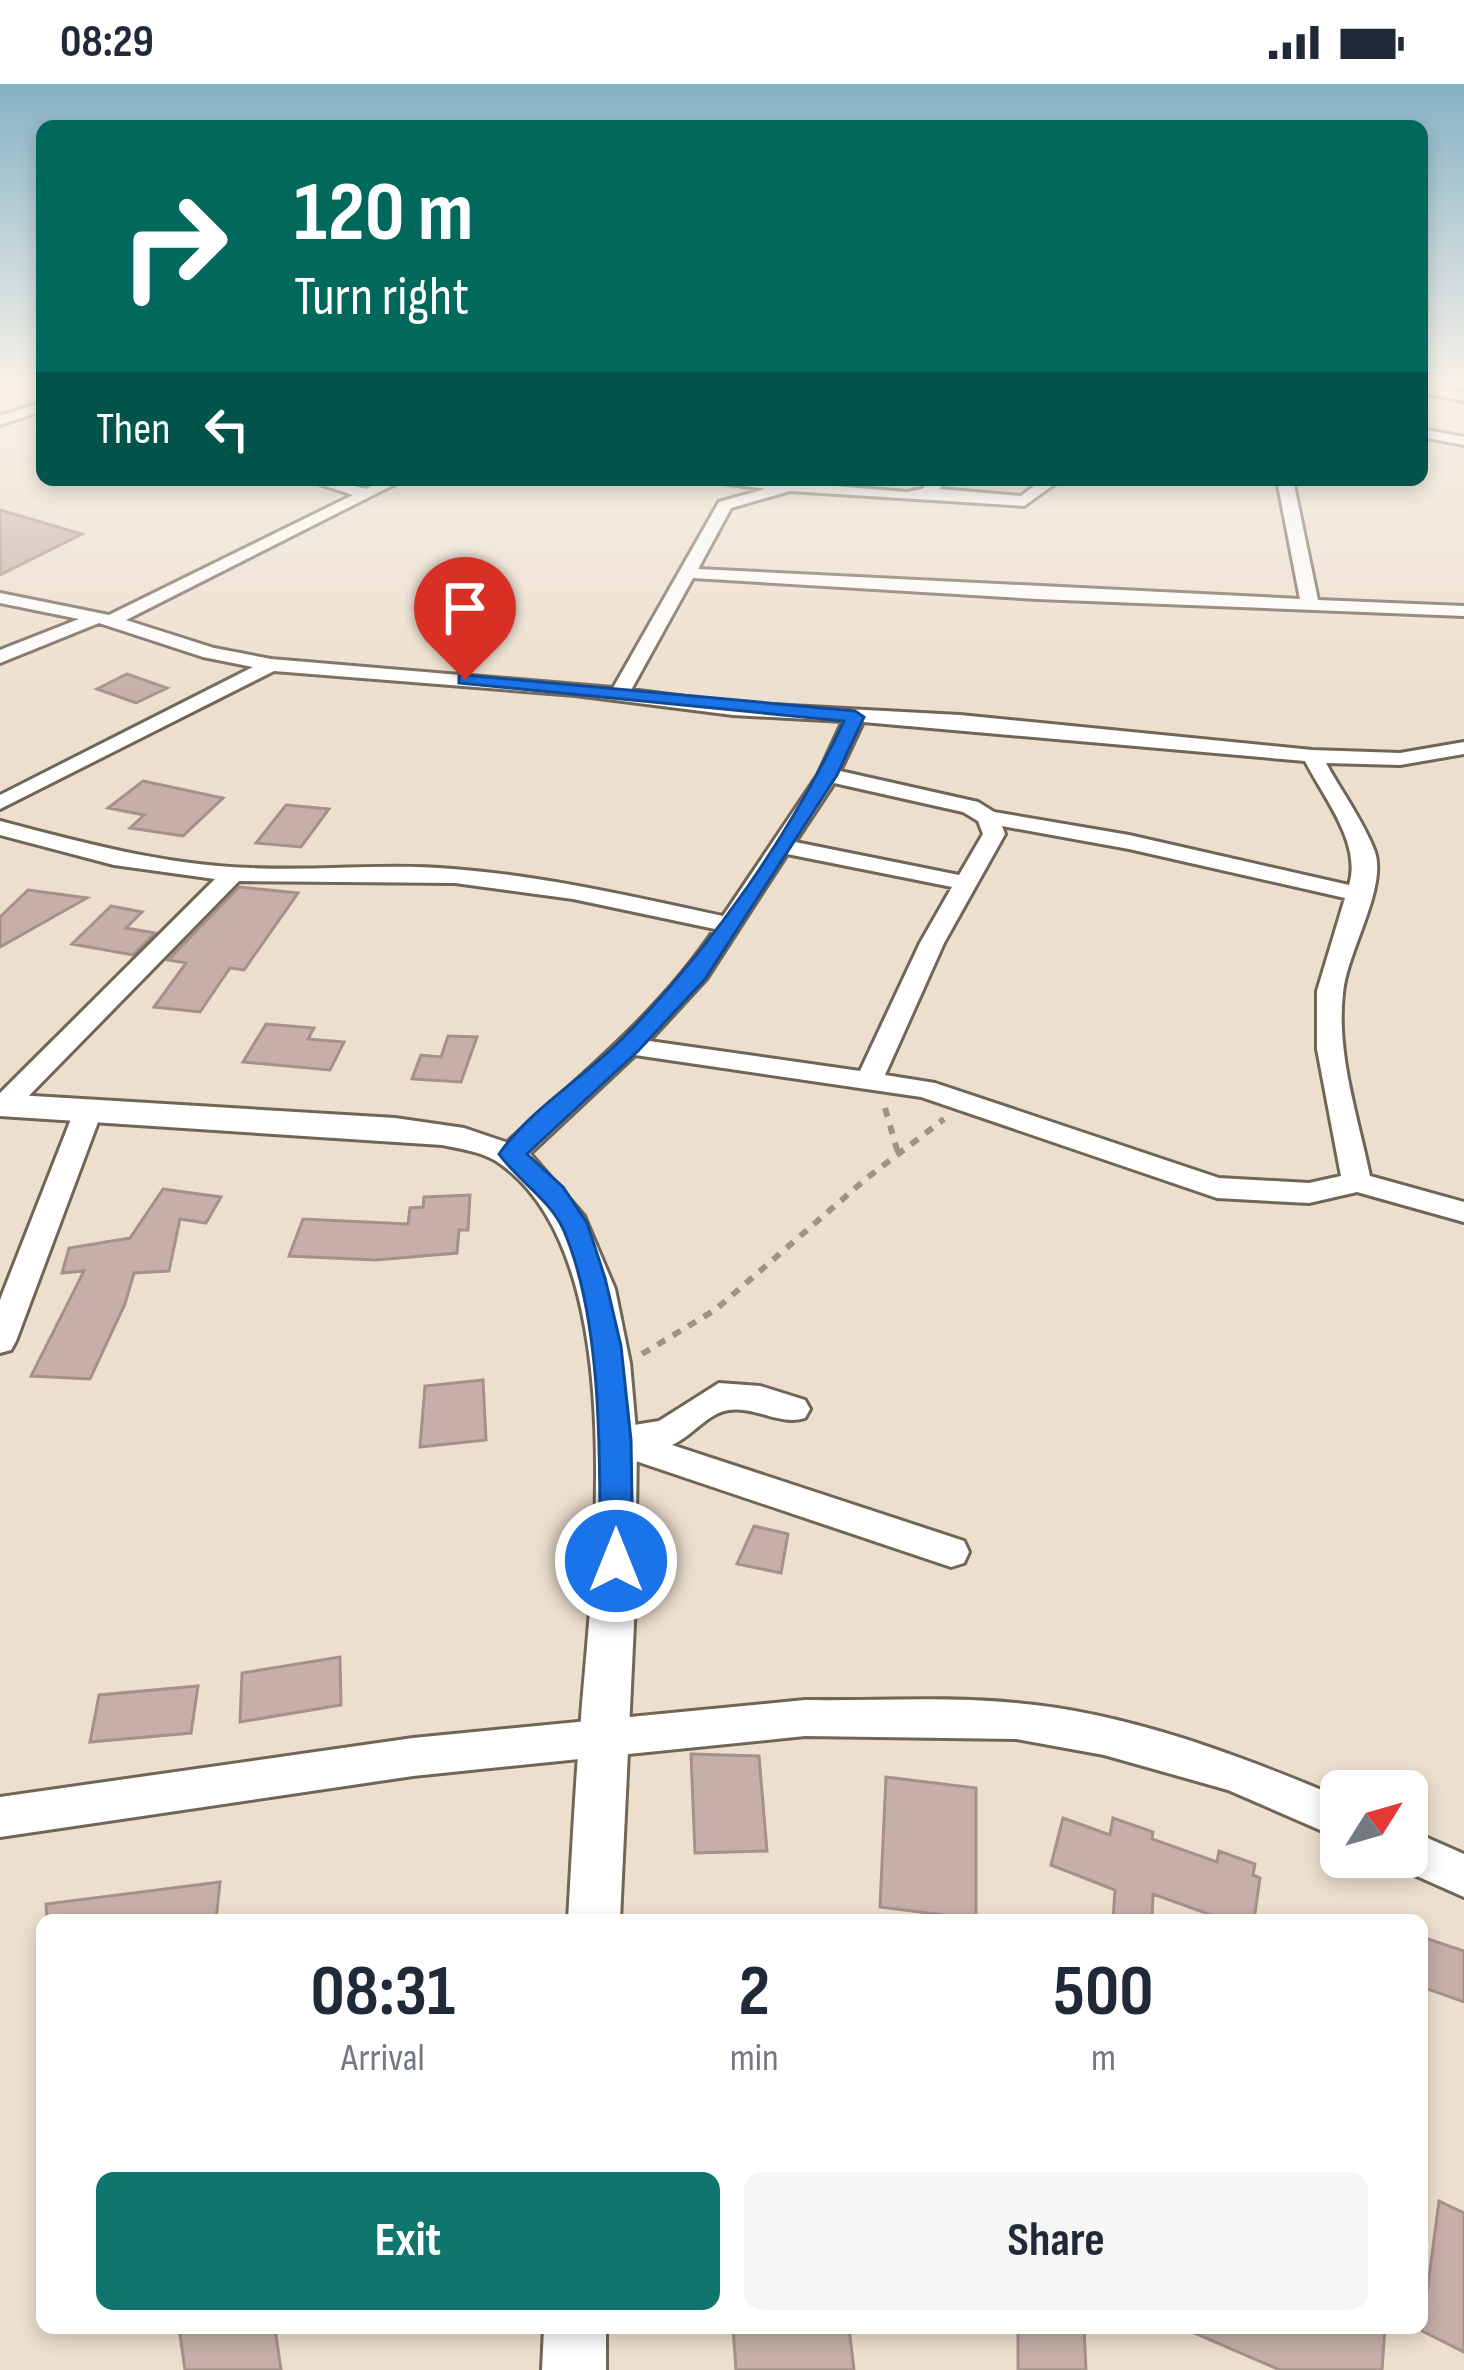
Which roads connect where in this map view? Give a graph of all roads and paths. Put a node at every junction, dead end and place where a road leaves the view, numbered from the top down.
1 (352, 490) edge
2 (373, 490) edge
3 (781, 490) edge
4 (794, 490) edge
5 (931, 490) edge
6 (1038, 490) edge
7 (1287, 490) edge
8 (365, 493) junction
9 (927, 494) junction
10 (686, 572) junction
11 (0, 598) edge
12 (1310, 604) junction
13 (1464, 611) edge
14 (104, 619) junction
15 (0, 657) edge
16 (271, 664) junction
17 (619, 695) junction
18 (855, 717) junction
19 (1464, 748) edge
20 (1312, 756) junction
21 (828, 775) junction
22 (0, 803) edge
23 (988, 817) junction
24 (0, 828) edge
25 (782, 845) junction
26 (233, 874) junction
27 (965, 883) junction
28 (1362, 895) junction
29 (729, 925) junction
30 (629, 1046) junction
31 (875, 1080) junction
32 (966, 1103) junction
33 (2, 1105) edge
34 (87, 1114) junction
35 (898, 1153) junction
36 (512, 1154) junction
37 (1357, 1182) junction
38 (1464, 1212) edge
39 (0, 1341) edge
40 (609, 1373) junction
41 (793, 1408) dead end
42 (615, 1440) junction
43 (952, 1552) dead end
44 (602, 1738) junction
45 (1320, 1811) edge
46 (0, 1817) edge
47 (1428, 1860) edge
48 (1464, 1876) edge
49 (593, 1914) edge
50 (575, 2334) edge
51 (574, 2370) edge

1 - 8 street
2 - 8 street
3 - 10 street
4 - 9 street
5 - 9 street
6 - 9 street
7 - 12 street
8 - 14 street
10 - 12 street
10 - 17 street
11 - 14 street
12 - 13 street
14 - 15 street
14 - 16 street
16 - 17 street
16 - 22 street
17 - 18 street
18 - 20 street
18 - 21 street
19 - 20 street
20 - 28 street
21 - 23 street
21 - 25 street
23 - 27 street
23 - 28 street
24 - 26 street
25 - 27 street
25 - 29 street
26 - 29 street
26 - 33 street
27 - 31 street
28 - 37 street
29 - 30 street
30 - 31 street
30 - 36 street
31 - 32 street
31 - 35 path
32 - 35 path
32 - 37 street
33 - 34 street
34 - 36 street
34 - 39 street
35 - 40 path
36 - 40 street
37 - 38 street
40 - 42 street
41 - 42 street
42 - 43 street
42 - 44 street
44 - 45 street
44 - 46 street
44 - 49 street
47 - 48 street
50 - 51 street

